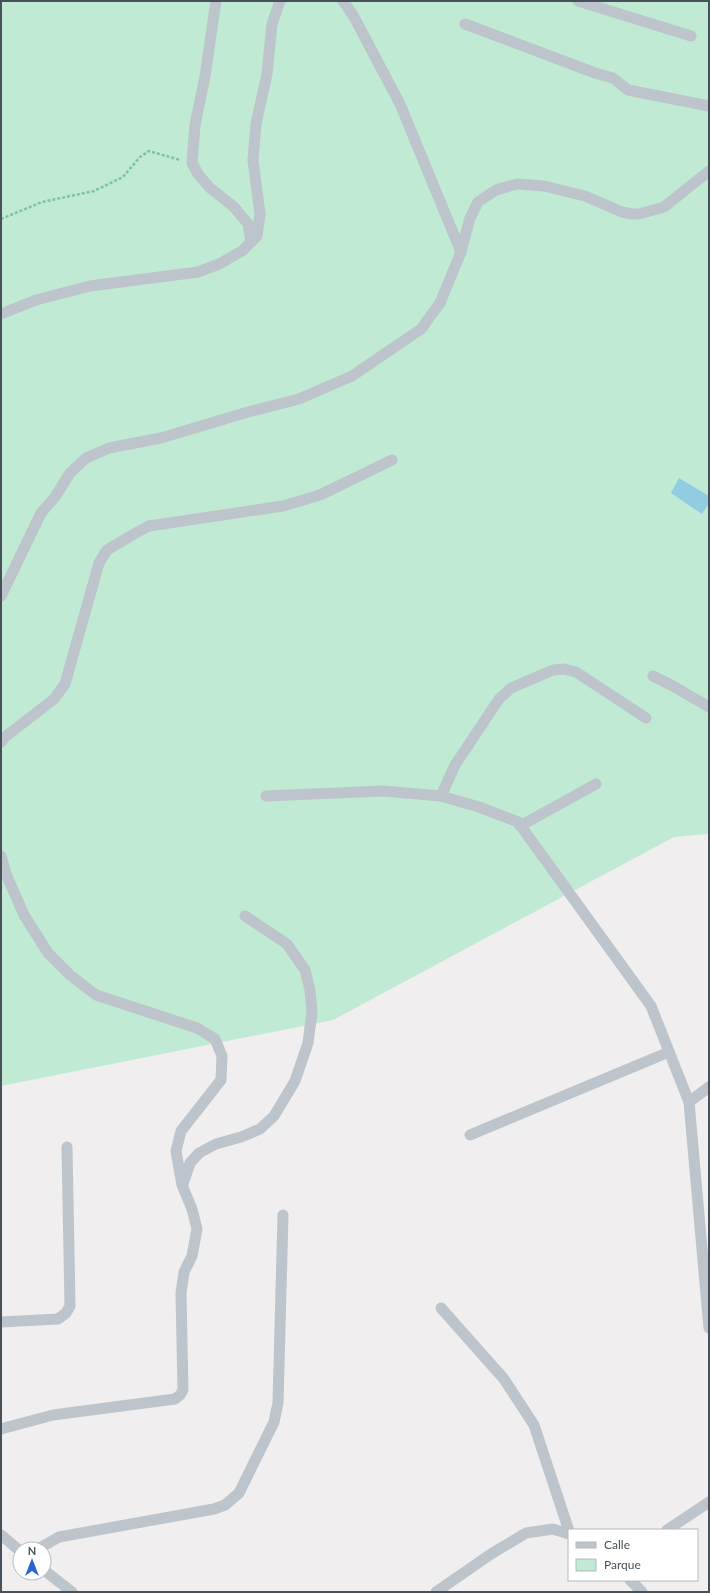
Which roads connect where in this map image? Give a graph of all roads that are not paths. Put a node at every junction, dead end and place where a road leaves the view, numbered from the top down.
1 (216, 1) edge
2 (280, 1) edge
3 (344, 1) edge
4 (578, 1) edge
5 (465, 24) dead end
6 (691, 36) dead end
7 (709, 106) edge
8 (709, 171) edge
9 (250, 242) junction
10 (462, 252) junction
11 (1, 314) edge
12 (392, 460) dead end
13 (1, 596) edge
14 (653, 676) dead end
15 (709, 707) edge
16 (646, 718) dead end
17 (1, 742) edge
18 (596, 784) dead end
19 (266, 796) dead end
20 (441, 796) junction
21 (520, 826) junction
22 (1, 856) edge
23 (245, 916) dead end
24 (669, 1052) junction
25 (709, 1087) edge
26 (688, 1102) junction
27 (470, 1135) dead end
28 (67, 1147) dead end
29 (182, 1185) junction
30 (283, 1215) dead end
31 (441, 1308) dead end
32 (1, 1322) edge
33 (709, 1328) edge
34 (1, 1429) edge
35 (709, 1502) edge
36 (568, 1529) edge
37 (668, 1529) edge
38 (568, 1532) edge
39 (1, 1535) edge
40 (52, 1541) edge
41 (12, 1544) edge
42 (52, 1576) edge
43 (631, 1581) edge
44 (72, 1592) edge
45 (436, 1592) edge
46 (642, 1592) edge

1 - 9 street
2 - 9 street
3 - 10 street
4 - 6 street
5 - 7 street
8 - 10 street
9 - 11 street
10 - 13 street
12 - 17 street
14 - 15 street
16 - 20 street
18 - 21 street
19 - 20 street
20 - 21 street
21 - 24 street
22 - 29 street
23 - 29 street
24 - 26 street
24 - 27 street
25 - 26 street
26 - 33 street
28 - 32 street
29 - 34 street
30 - 40 street
31 - 36 street
35 - 37 street
38 - 45 street
39 - 41 street
42 - 44 street
43 - 46 street

